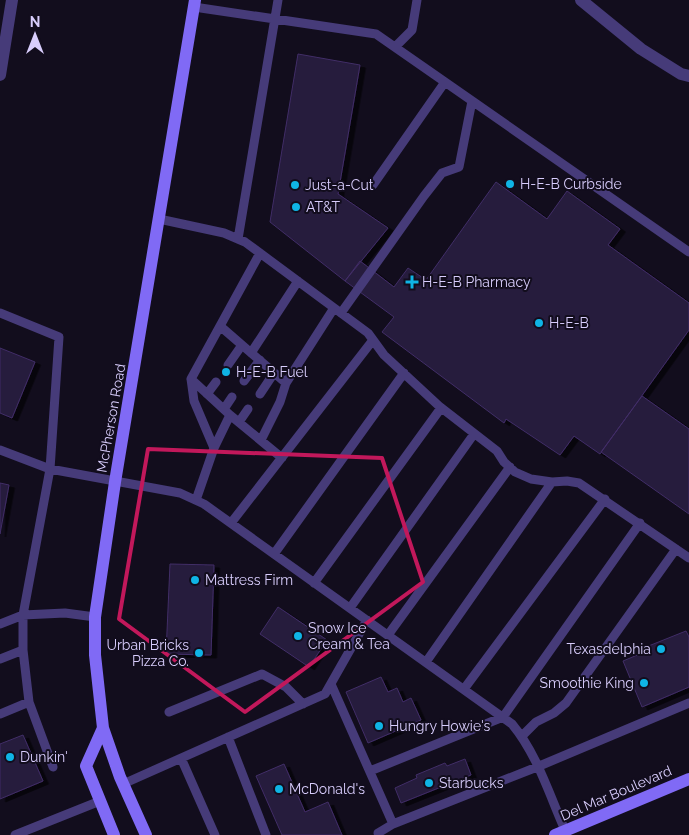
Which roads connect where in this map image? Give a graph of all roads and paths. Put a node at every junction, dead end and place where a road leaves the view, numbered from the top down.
1 (12, 0) edge
2 (278, 0) edge
3 (417, 0) edge
4 (581, 0) edge
5 (195, 3) edge
6 (275, 19) junction
7 (395, 47) junction
8 (0, 75) edge
9 (689, 76) edge
10 (444, 82) junction
11 (472, 100) junction
12 (372, 185) dead end
13 (159, 219) junction
14 (238, 239) junction
15 (260, 252) junction
16 (689, 252) edge
17 (298, 281) junction
18 (338, 310) junction
19 (0, 313) edge
20 (220, 326) junction
21 (373, 340) junction
22 (242, 345) junction
23 (251, 353) junction
24 (260, 360) junction
25 (228, 366) dead end
26 (274, 373) junction
27 (404, 373) junction
28 (191, 379) junction
29 (244, 381) dead end
30 (216, 382) dead end
31 (286, 383) junction
32 (207, 394) junction
33 (260, 394) dead end
34 (232, 397) dead end
35 (441, 408) junction
36 (248, 409) dead end
37 (227, 412) junction
38 (239, 422) junction
39 (474, 434) junction
40 (261, 440) junction
41 (214, 448) junction
42 (0, 450) edge
43 (282, 458) junction
44 (510, 466) junction
45 (50, 469) junction
46 (115, 482) junction
47 (552, 482) junction
48 (605, 499) junction
49 (196, 500) junction
50 (231, 523) junction
51 (640, 523) junction
52 (676, 549) junction
53 (274, 554) junction
54 (689, 558) edge
55 (314, 583) junction
56 (350, 608) junction
57 (23, 615) junction
58 (95, 616) junction
59 (367, 620) junction
60 (0, 624) edge
61 (388, 635) junction
62 (23, 650) junction
63 (0, 659) edge
64 (426, 662) junction
65 (331, 684) junction
66 (464, 690) junction
67 (29, 702) junction
68 (689, 703) edge
69 (303, 704) junction
70 (170, 712) dead end
71 (0, 714) edge
72 (503, 717) junction
73 (103, 728) junction
74 (522, 736) junction
75 (228, 737) junction
76 (181, 758) junction
77 (53, 767) dead end
78 (537, 767) junction
79 (370, 771) junction
80 (689, 779) edge
81 (123, 784) junction
82 (100, 801) junction
83 (393, 824) junction
84 (377, 834) edge
85 (562, 834) edge
86 (15, 835) edge
87 (114, 835) edge
88 (146, 835) edge
89 (215, 835) edge
90 (266, 835) edge

1 - 8 street
2 - 6 lane
3 - 7 lane
4 - 9 street
5 - 6 lane
5 - 13 main road, McPherson Road
6 - 7 lane
6 - 14 lane
7 - 10 lane
10 - 11 lane
10 - 12 lane
11 - 16 lane
11 - 18 lane
13 - 14 lane
13 - 46 main road, McPherson Road
14 - 15 lane
15 - 17 lane
15 - 20 lane
17 - 18 lane
17 - 23 lane
18 - 21 lane
18 - 31 lane
19 - 45 lane
20 - 22 lane
20 - 28 lane
21 - 27 lane
21 - 43 lane
22 - 23 lane
22 - 25 lane
23 - 24 lane
24 - 26 lane
24 - 29 lane
26 - 31 lane
26 - 33 lane
27 - 35 lane
27 - 53 lane
28 - 32 lane
28 - 41 lane
30 - 32 lane
31 - 40 lane
32 - 37 lane
34 - 37 lane
35 - 39 lane
35 - 55 lane
36 - 38 lane
37 - 38 lane
37 - 41 lane
38 - 40 lane
39 - 44 lane
39 - 56 lane
40 - 43 lane
41 - 49 lane
42 - 45 lane
43 - 50 lane
44 - 47 lane
44 - 61 lane
45 - 46 lane
45 - 57 lane
46 - 49 lane
46 - 58 main road, McPherson Road
47 - 48 lane
47 - 64 lane
48 - 51 lane
48 - 66 lane
49 - 50 lane
50 - 53 lane
51 - 52 lane
51 - 72 lane
52 - 54 lane
52 - 74 lane
53 - 55 lane
55 - 56 lane
56 - 59 lane
57 - 58 lane
57 - 60 lane
57 - 62 lane
58 - 73 main road, McPherson Road
59 - 61 lane
59 - 65 lane
61 - 64 lane
62 - 63 lane
62 - 67 lane
64 - 66 lane
65 - 69 lane
65 - 79 lane
66 - 72 lane
67 - 71 lane
67 - 77 lane
68 - 78 lane
69 - 70 lane
69 - 75 lane
72 - 74 lane
72 - 79 lane
73 - 81 main road, McPherson Road
73 - 82 main road
74 - 78 lane
75 - 76 lane
75 - 90 lane
76 - 81 lane
76 - 89 lane
78 - 83 lane
78 - 85 lane
79 - 83 lane
80 - 85 main road, Del Mar Boulevard
81 - 88 main road, McPherson Road
82 - 86 lane
82 - 87 main road
83 - 84 lane

